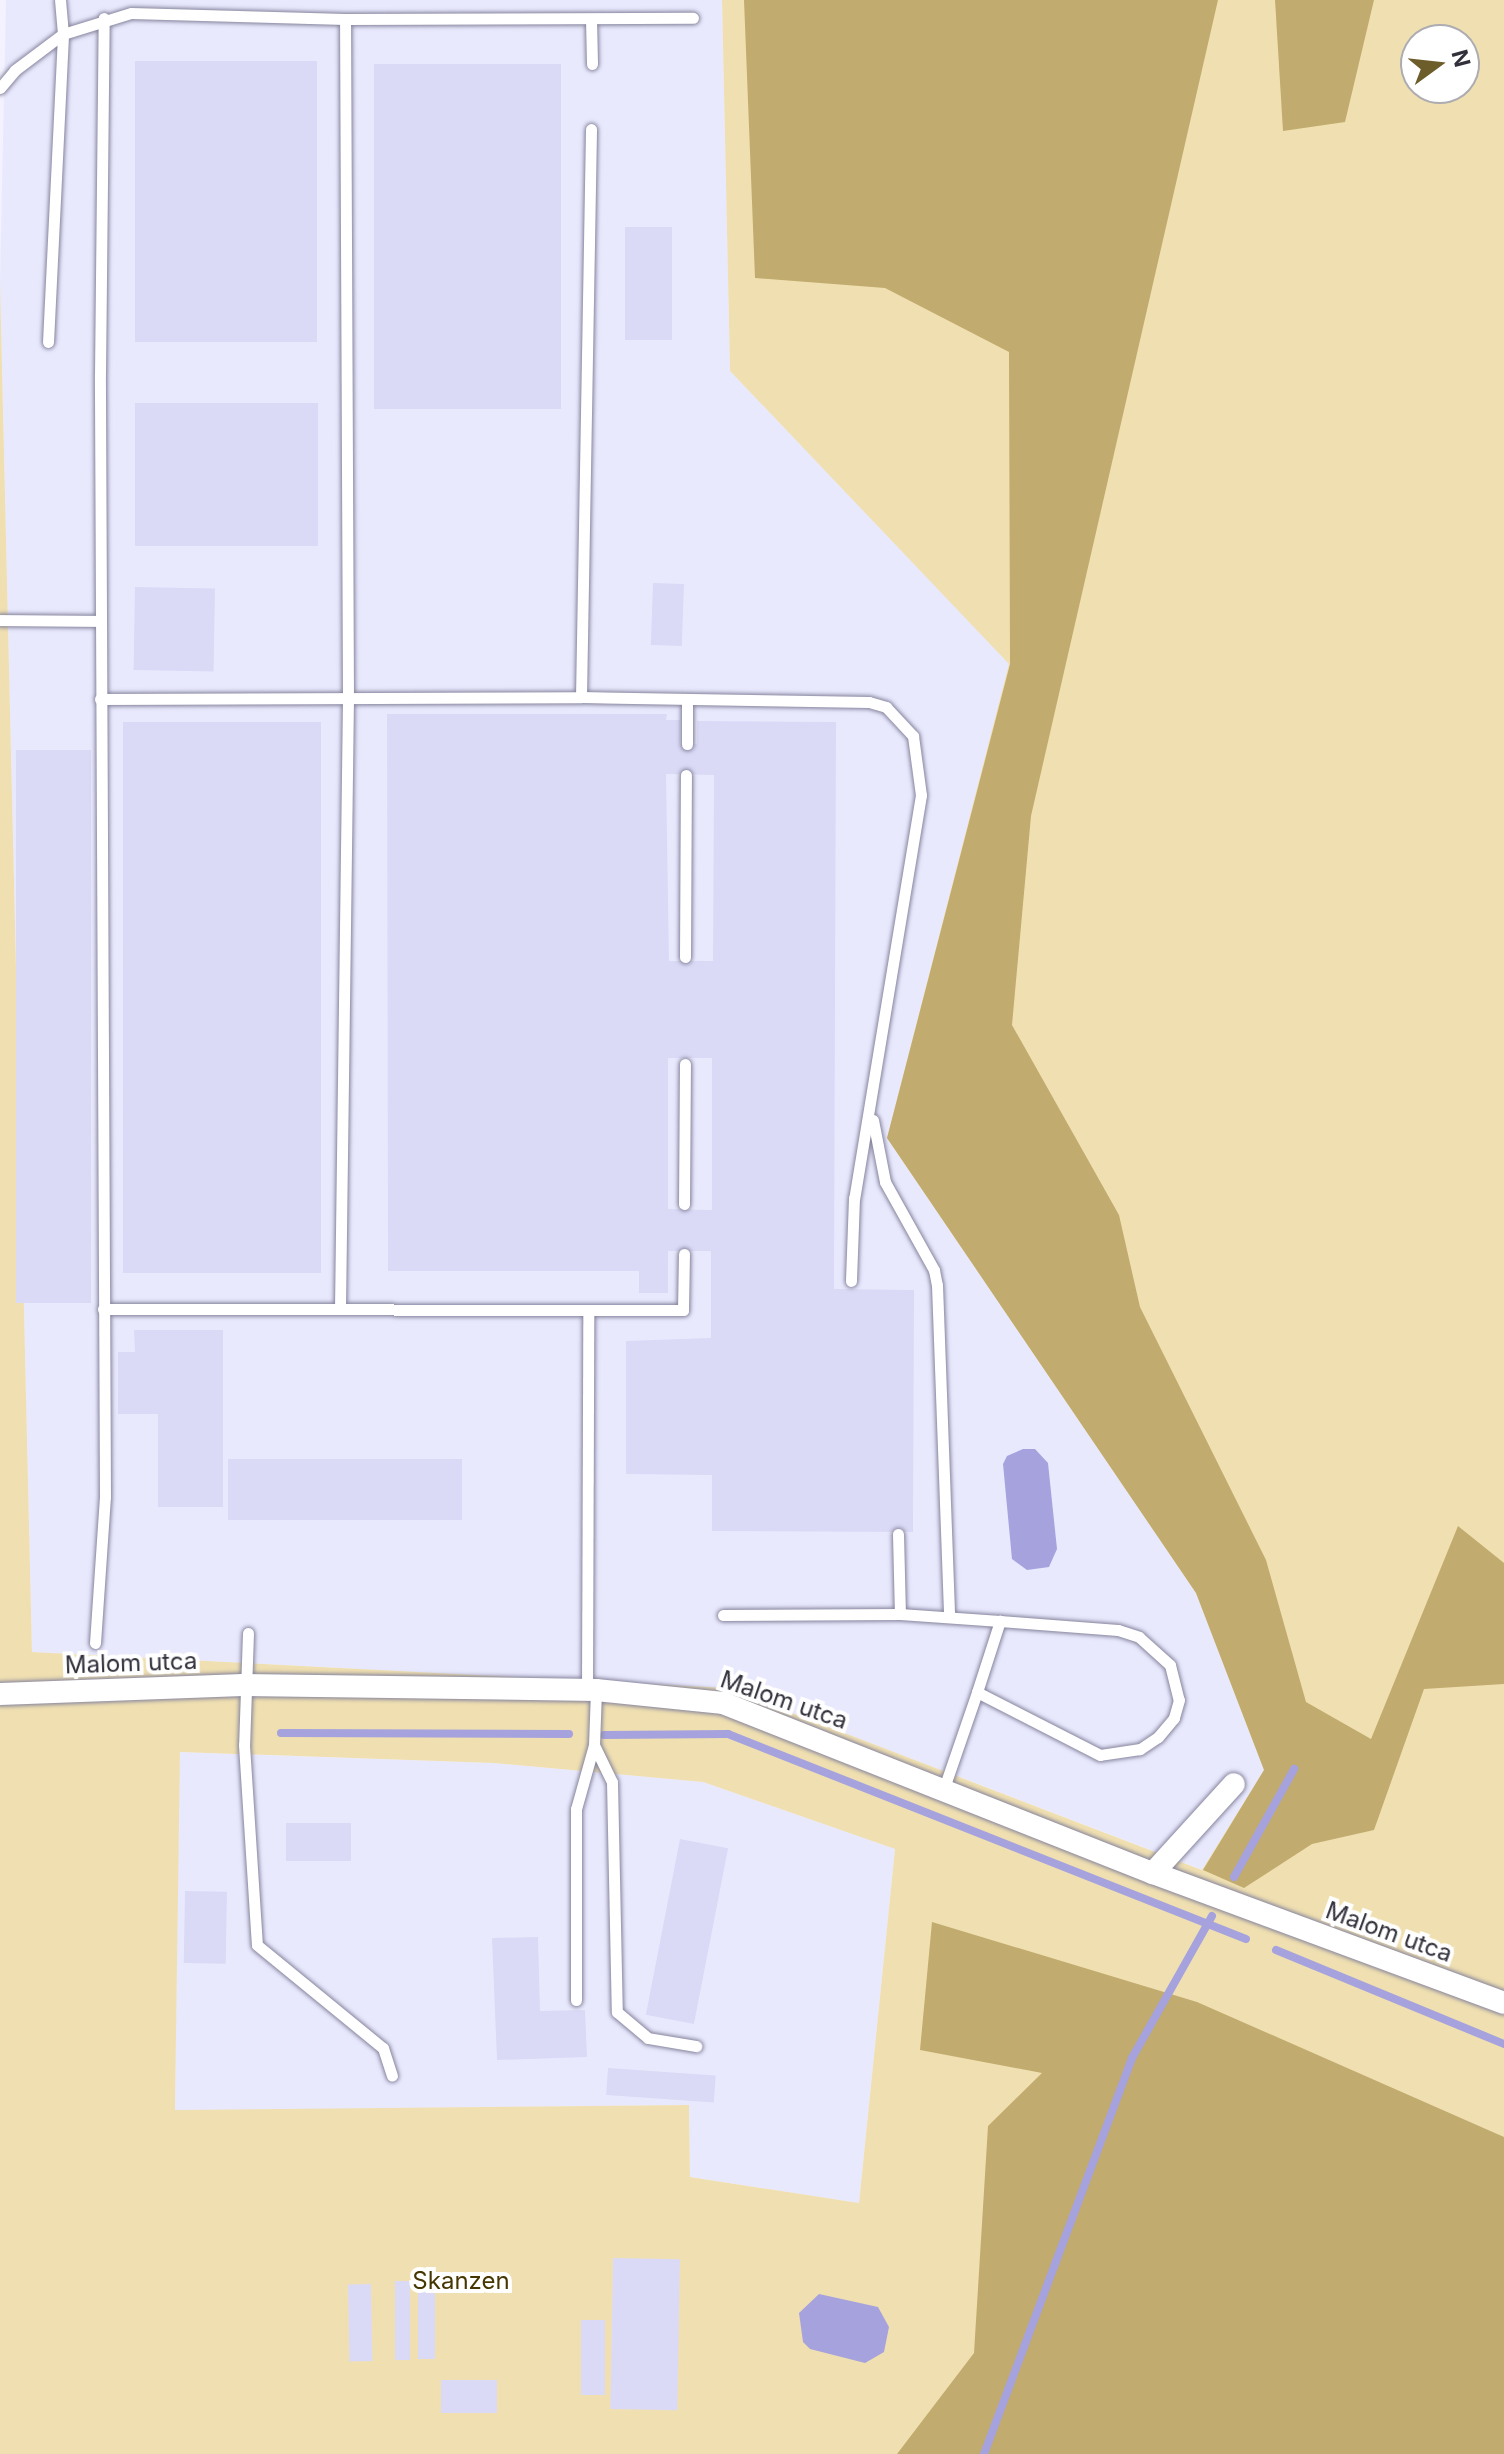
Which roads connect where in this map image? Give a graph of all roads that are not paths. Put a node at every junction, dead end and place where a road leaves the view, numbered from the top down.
1 (60, 0) edge
2 (104, 18) junction
3 (693, 18) dead end
4 (345, 19) junction
5 (591, 19) junction
6 (63, 34) junction
7 (592, 64) dead end
8 (15, 70) junction
9 (0, 77) edge
10 (0, 88) edge
11 (591, 129) dead end
12 (48, 342) dead end
13 (0, 620) edge
14 (101, 621) junction
15 (581, 697) junction
16 (348, 698) junction
17 (100, 699) junction
18 (687, 699) junction
19 (687, 744) dead end
20 (686, 775) dead end
21 (685, 957) dead end
22 (685, 1064) dead end
23 (872, 1099) junction
24 (684, 1204) dead end
25 (684, 1254) dead end
26 (851, 1281) dead end
27 (103, 1309) junction
28 (340, 1309) junction
29 (588, 1310) junction
30 (898, 1534) dead end
31 (900, 1614) junction
32 (723, 1615) dead end
33 (949, 1616) junction
34 (1000, 1621) junction
35 (248, 1633) dead end
36 (95, 1643) dead end
37 (243, 1685) junction
38 (592, 1691) junction
39 (977, 1692) junction
40 (0, 1694) edge
41 (594, 1745) junction
42 (1234, 1784) dead end
43 (944, 1788) junction
44 (1153, 1873) junction
45 (576, 2000) dead end
46 (1504, 2003) edge
47 (696, 2046) dead end
48 (392, 2076) dead end

1 - 6 lane
2 - 4 lane
2 - 6 lane
2 - 14 lane
3 - 5 lane
4 - 5 lane
4 - 16 lane
5 - 7 lane
6 - 8 lane
6 - 12 lane
8 - 9 lane
8 - 10 lane
11 - 15 lane
13 - 14 lane
14 - 17 lane
15 - 16 lane
15 - 18 lane
16 - 17 lane
16 - 28 lane
17 - 27 lane
18 - 19 lane
18 - 23 lane
20 - 21 lane
22 - 24 lane
23 - 26 lane
23 - 33 lane
25 - 29 lane
27 - 28 lane
27 - 36 lane
28 - 29 lane
29 - 38 lane
30 - 31 lane
31 - 32 lane
31 - 33 lane
33 - 34 lane
34 - 39 lane
34 - 39 lane
35 - 37 lane
37 - 38 street, Malom utca
37 - 40 street, Malom utca
37 - 48 lane
38 - 41 lane
38 - 43 street, Malom utca
39 - 43 lane
41 - 45 lane
41 - 47 lane
42 - 44 street
43 - 44 street, Malom utca
44 - 46 street, Malom utca

